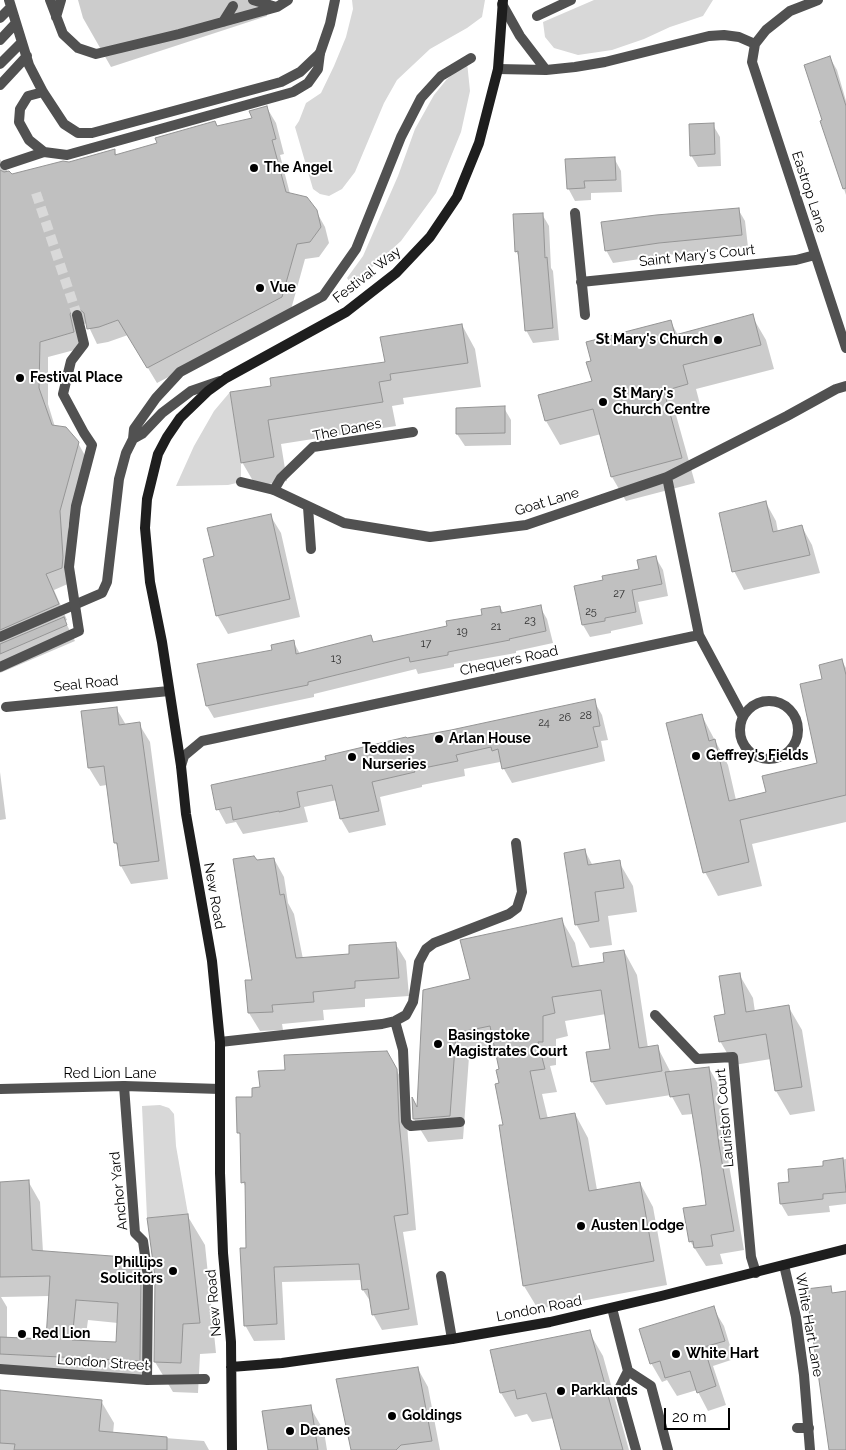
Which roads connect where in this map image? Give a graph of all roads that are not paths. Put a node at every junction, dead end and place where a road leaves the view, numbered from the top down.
1 (50, 0) edge
2 (61, 0) edge
3 (254, 0) edge
4 (288, 0) edge
5 (335, 0) edge
6 (571, 0) edge
7 (818, 0) edge
8 (503, 2) edge
9 (10, 4) edge
10 (234, 6) dead end
11 (277, 7) junction
12 (56, 16) junction
13 (536, 16) dead end
14 (0, 18) edge
15 (223, 22) junction
16 (16, 24) junction
17 (0, 40) edge
18 (22, 42) junction
19 (755, 44) junction
20 (320, 53) junction
21 (27, 56) junction
22 (471, 58) dead end
23 (0, 64) edge
24 (498, 69) junction
25 (546, 70) junction
26 (0, 85) edge
27 (43, 92) junction
28 (44, 152) junction
29 (4, 165) dead end
30 (575, 213) dead end
31 (814, 255) junction
32 (581, 282) junction
33 (77, 315) tunnel mouth
34 (585, 316) dead end
35 (846, 348) edge
36 (226, 378) junction
37 (846, 386) edge
38 (413, 432) dead end
39 (133, 439) junction
40 (667, 477) junction
41 (241, 482) dead end
42 (274, 490) junction
43 (308, 506) junction
44 (311, 549) dead end
45 (698, 634) junction
46 (0, 638) edge
47 (0, 667) edge
48 (169, 691) junction
49 (6, 707) dead end
50 (743, 717) junction
51 (181, 766) junction
52 (516, 842) dead end
53 (655, 1015) dead end
54 (396, 1021) junction
55 (220, 1042) junction
56 (124, 1086) junction
57 (0, 1088) edge
58 (220, 1089) junction
59 (460, 1122) dead end
60 (846, 1248) edge
61 (784, 1265) junction
62 (756, 1273) junction
63 (441, 1276) dead end
64 (612, 1308) junction
65 (452, 1339) junction
66 (231, 1367) junction
67 (0, 1369) edge
68 (628, 1371) junction
69 (205, 1379) dead end
70 (147, 1380) junction
71 (797, 1428) dead end
72 (809, 1428) junction
73 (232, 1450) edge
74 (636, 1450) edge
75 (668, 1450) edge
76 (810, 1450) edge

1 - 12 street
2 - 12 street
3 - 11 street
4 - 11 street
5 - 20 street
6 - 13 street
7 - 19 street
8 - 24 street, Festival Way
8 - 25 street
9 - 14 street
9 - 16 street
10 - 15 street
11 - 15 street
12 - 15 street
16 - 17 street
16 - 18 street
18 - 21 street
18 - 23 street
19 - 25 street
19 - 31 street, Eastrop Lane
20 - 27 street
20 - 28 street
21 - 26 street
21 - 27 street
22 - 39 street, Festival Way
24 - 25 street
24 - 36 street, Festival Way
27 - 28 street
28 - 29 street
30 - 32 street
31 - 32 street, Saint Mary's Court
31 - 35 street, Eastrop Lane
32 - 34 street
33 - 47 street
36 - 39 street
36 - 48 street, New Road
37 - 40 street, Goat Lane
38 - 42 street, The Danes
39 - 46 street, Festival Way
40 - 43 street, Goat Lane
40 - 45 street
41 - 42 street, Goat Lane
42 - 43 street, Goat Lane
43 - 44 street
45 - 50 street
45 - 51 street, Chequers Road
48 - 49 street, Seal Road
48 - 51 street, New Road
50 - 50 street
51 - 55 street, New Road
52 - 54 street
53 - 62 street, Lauriston Court
54 - 55 street
54 - 59 street
55 - 58 street, New Road
56 - 57 street, Red Lion Lane
56 - 58 street, Red Lion Lane
56 - 70 street, Anchor Yard
58 - 66 street, New Road
60 - 61 street, London Road
61 - 62 street, London Road
61 - 72 street, White Hart Lane
62 - 64 street, London Road
63 - 65 street
64 - 65 street, London Road
64 - 68 street
65 - 66 street, London Road
66 - 73 street, New Road
67 - 70 street, London Street
68 - 74 street
68 - 75 street
69 - 70 street, London Street
71 - 72 street
72 - 76 street, White Hart Lane

